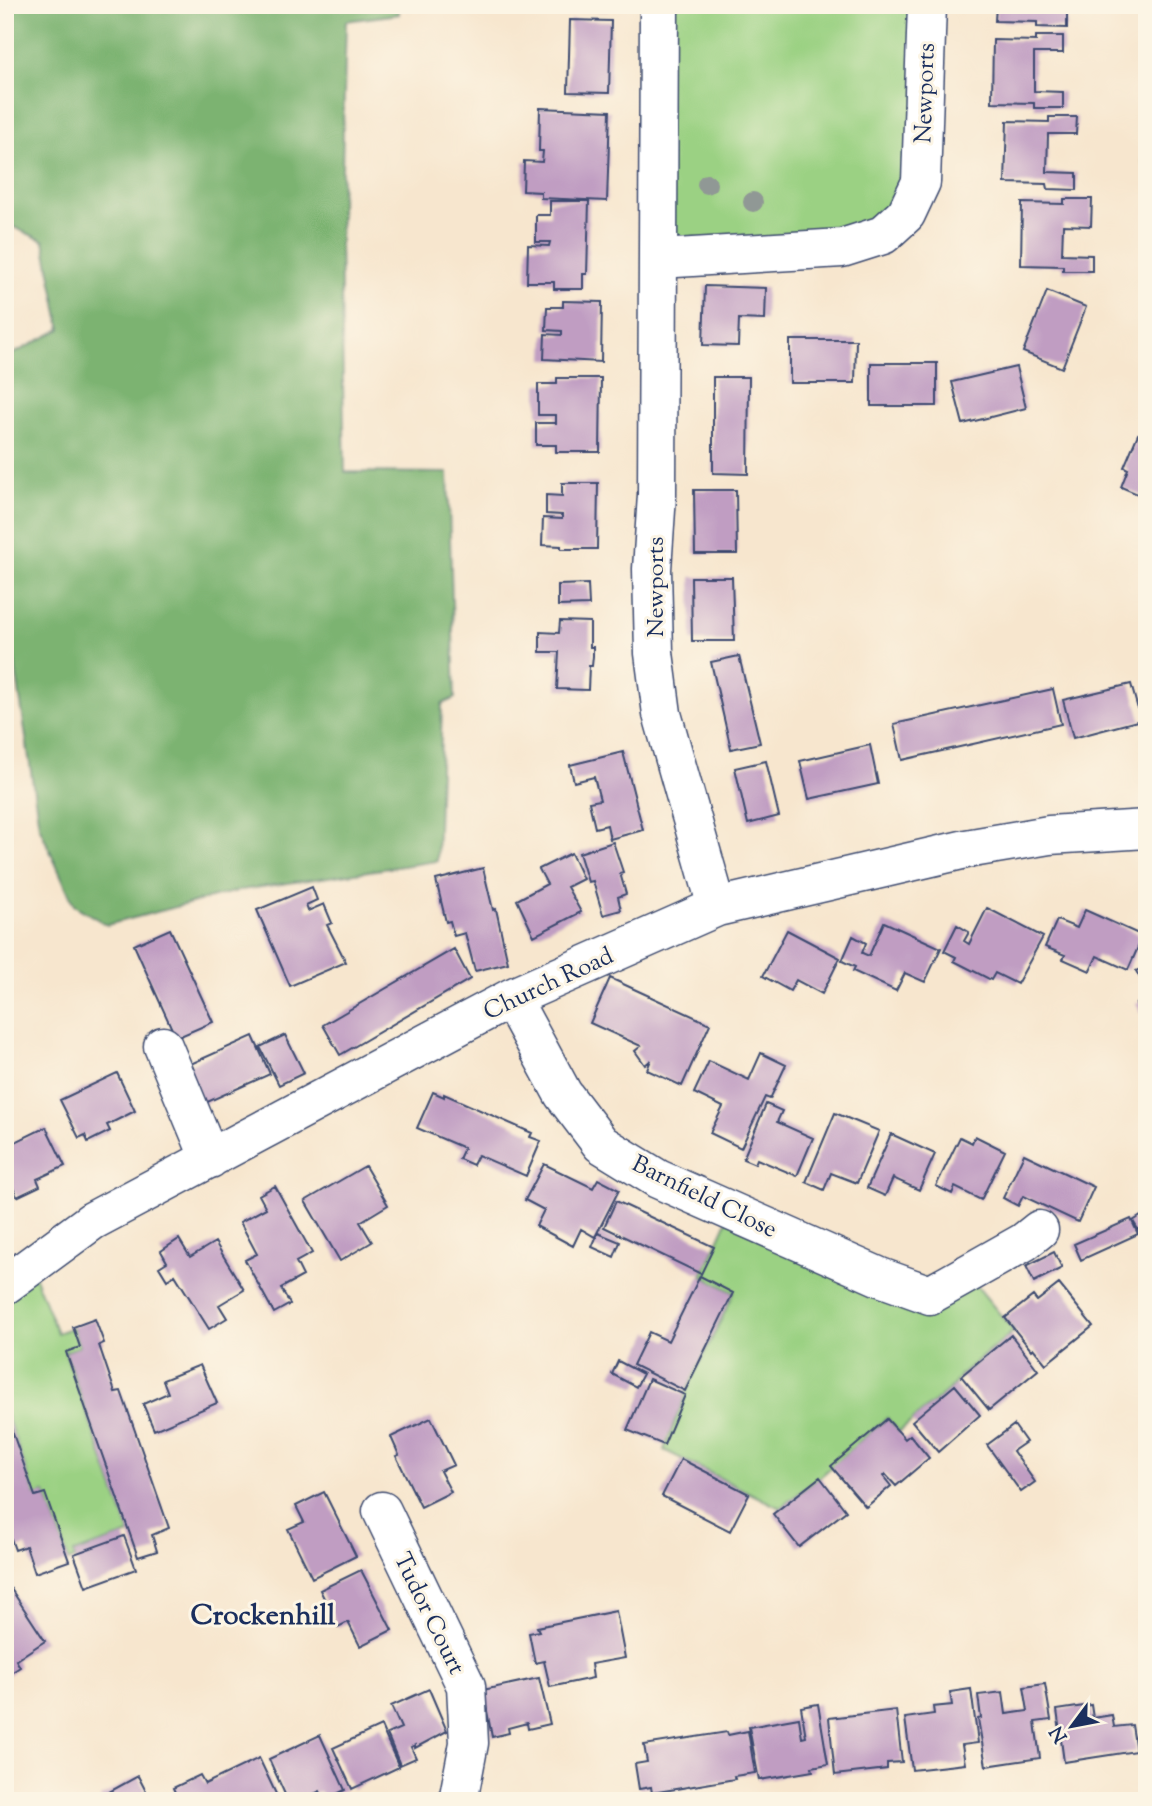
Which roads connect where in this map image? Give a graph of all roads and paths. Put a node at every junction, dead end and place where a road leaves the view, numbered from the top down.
1 (659, 5) edge
2 (927, 5) edge
3 (659, 259) junction
4 (1147, 829) edge
5 (717, 907) junction
6 (511, 998) junction
7 (163, 1046) dead end
8 (210, 1158) junction
9 (1039, 1230) dead end
10 (5, 1285) edge
11 (382, 1511) dead end
12 (458, 1801) edge

1 - 3 street, Newports
2 - 3 street, Newports
3 - 5 street, Newports
4 - 5 street, Church Road
5 - 6 street, Church Road
6 - 8 street, Church Road
6 - 9 street, Barnfield Close
7 - 8 street
8 - 10 street, Church Road
11 - 12 street, Tudor Court

